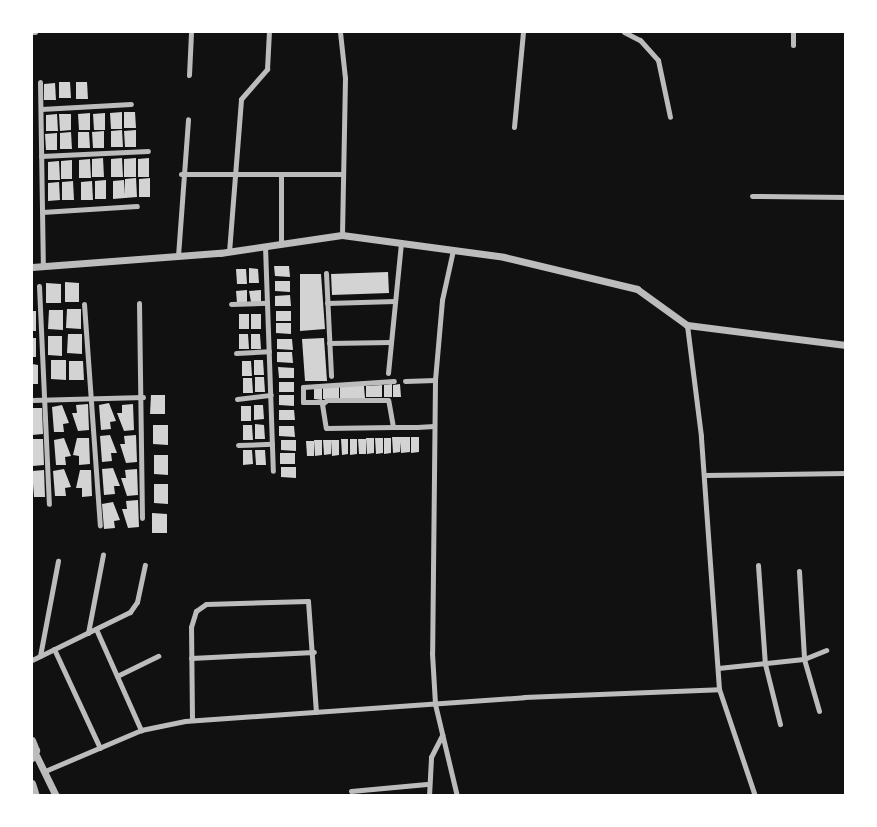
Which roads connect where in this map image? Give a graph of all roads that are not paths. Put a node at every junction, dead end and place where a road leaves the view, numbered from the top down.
1 (191, 32) edge
2 (269, 32) edge
3 (340, 32) edge
4 (523, 32) edge
5 (624, 32) edge
6 (793, 32) edge
7 (793, 46) dead end
8 (189, 75) dead end
9 (40, 82) dead end
10 (131, 104) dead end
11 (41, 109) junction
12 (670, 117) dead end
13 (188, 119) dead end
14 (514, 127) dead end
15 (148, 151) dead end
16 (41, 156) junction
17 (181, 174) junction
18 (232, 174) junction
19 (281, 174) junction
20 (343, 174) junction
21 (752, 196) dead end
22 (845, 197) edge
23 (137, 206) dead end
24 (42, 212) junction
25 (342, 235) junction
26 (401, 243) junction
27 (281, 244) junction
28 (265, 246) junction
29 (453, 250) junction
30 (229, 252) junction
31 (178, 256) junction
32 (32, 267) edge
33 (43, 267) junction
34 (326, 273) dead end
35 (39, 286) dead end
36 (395, 301) junction
37 (139, 303) dead end
38 (267, 303) junction
39 (327, 303) junction
40 (84, 304) dead end
41 (231, 304) dead end
42 (687, 325) junction
43 (391, 342) junction
44 (329, 343) junction
45 (845, 345) edge
46 (269, 351) junction
47 (236, 353) dead end
48 (388, 373) dead end
49 (331, 376) dead end
50 (435, 380) junction
51 (394, 381) dead end
52 (405, 381) dead end
53 (271, 396) junction
54 (143, 397) junction
55 (91, 398) junction
56 (237, 399) dead end
57 (32, 400) edge
58 (45, 400) junction
59 (323, 402) junction
60 (434, 426) junction
61 (393, 427) junction
62 (272, 444) junction
63 (238, 445) dead end
64 (273, 471) dead end
65 (845, 473) edge
66 (704, 475) junction
67 (49, 504) dead end
68 (142, 518) dead end
69 (100, 525) dead end
70 (103, 554) dead end
71 (58, 561) dead end
72 (145, 565) dead end
73 (758, 565) dead end
74 (799, 571) dead end
75 (96, 629) junction
76 (88, 633) junction
77 (54, 649) junction
78 (826, 650) dead end
79 (313, 652) junction
80 (40, 656) junction
81 (158, 656) dead end
82 (191, 658) junction
83 (804, 659) junction
84 (32, 660) edge
85 (765, 664) junction
86 (718, 668) junction
87 (117, 676) junction
88 (719, 689) junction
89 (435, 704) junction
90 (819, 711) dead end
91 (316, 712) junction
92 (192, 720) junction
93 (780, 724) dead end
94 (141, 730) junction
95 (442, 734) junction
96 (32, 740) edge
97 (100, 748) junction
98 (33, 756) edge
99 (45, 771) junction
100 (32, 783) edge
101 (427, 784) junction
102 (351, 791) dead end
103 (37, 796) edge
104 (56, 796) edge
105 (429, 796) edge
106 (457, 796) edge
107 (755, 796) edge

1 - 8 street
2 - 18 street
3 - 20 street
4 - 14 street
5 - 12 street
6 - 7 street
9 - 11 street
10 - 11 street
11 - 16 street
13 - 17 street
15 - 16 street
16 - 24 street
17 - 18 street
17 - 31 street
18 - 19 street
18 - 30 street
19 - 20 street
19 - 27 street
20 - 25 street
21 - 22 street
23 - 24 street
24 - 33 street
25 - 26 street
25 - 27 street
26 - 29 street
26 - 36 street
27 - 28 street
28 - 30 street
28 - 38 street
29 - 42 street
29 - 50 street
30 - 31 street
31 - 33 street
32 - 33 street
34 - 39 street
35 - 58 street
36 - 39 street
36 - 43 street
37 - 54 street
38 - 41 street
38 - 46 street
39 - 44 street
40 - 55 street
42 - 45 street
42 - 66 street
43 - 44 street
43 - 48 street
44 - 49 street
46 - 47 street
46 - 53 street
50 - 52 street
50 - 60 street
51 - 59 street
53 - 56 street
53 - 62 street
54 - 55 street
54 - 68 street
55 - 58 street
55 - 69 street
57 - 58 street
58 - 67 street
59 - 61 street
59 - 61 street
60 - 61 street
60 - 89 street
62 - 63 street
62 - 64 street
65 - 66 street
66 - 86 street
70 - 76 street
71 - 80 street
72 - 75 street
73 - 85 street
74 - 83 street
75 - 76 street
75 - 87 street
76 - 77 street
77 - 80 street
77 - 97 street
78 - 83 street
79 - 82 street
79 - 82 street
79 - 91 street
80 - 84 street
81 - 87 street
82 - 92 street
83 - 85 street
83 - 90 street
85 - 86 street
85 - 93 street
86 - 88 street
87 - 94 street
88 - 89 street
88 - 107 street
89 - 91 street
89 - 95 street
91 - 92 street
92 - 94 street
94 - 97 street
95 - 101 street
95 - 106 street
96 - 98 street
97 - 99 street
98 - 99 street
99 - 104 street
100 - 103 street
101 - 102 street
101 - 105 street

